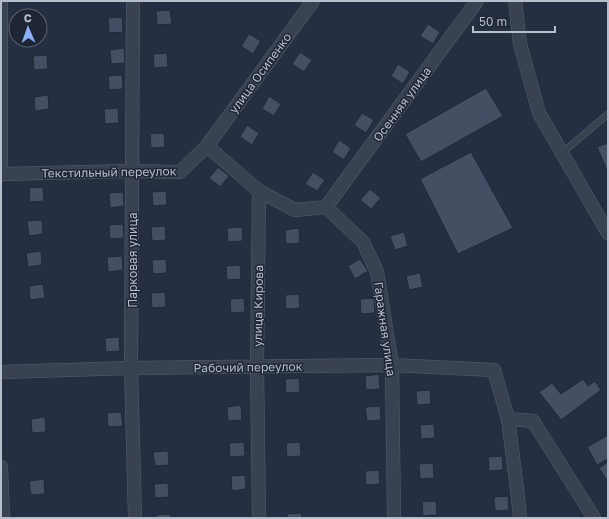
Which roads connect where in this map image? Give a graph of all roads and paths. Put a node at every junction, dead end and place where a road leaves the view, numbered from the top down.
1 (1, 1) edge
2 (133, 1) edge
3 (313, 1) edge
4 (477, 1) edge
5 (515, 1) edge
6 (608, 114) edge
7 (208, 146) junction
8 (562, 153) junction
9 (132, 171) junction
10 (1, 175) edge
11 (259, 191) junction
12 (326, 207) junction
13 (608, 232) edge
14 (392, 365) junction
15 (257, 366) junction
16 (131, 368) junction
17 (1, 372) edge
18 (508, 419) junction
19 (1, 467) edge
20 (3, 518) edge
21 (135, 518) edge
22 (259, 518) edge
23 (394, 518) edge
24 (520, 518) edge
25 (594, 518) edge

1 - 10 street
2 - 9 street, Парковая улица
3 - 7 street, улица Осипенко
4 - 12 street, Осенняя улица
5 - 8 street
6 - 8 lane
7 - 9 street, Текстильный переулок
7 - 11 street
8 - 13 street
9 - 10 street, Текстильный переулок
9 - 16 street, Парковая улица
11 - 12 street
11 - 15 street, улица Кирова
12 - 14 street, Гаражная улица
14 - 15 street, Рабочий переулок
14 - 18 street, Рабочий переулок
14 - 23 street, Гаражная улица
15 - 16 street, Рабочий переулок
15 - 22 street, улица Кирова
16 - 17 street, Рабочий переулок
16 - 21 street, Парковая улица
18 - 24 street
18 - 25 street
19 - 20 street

